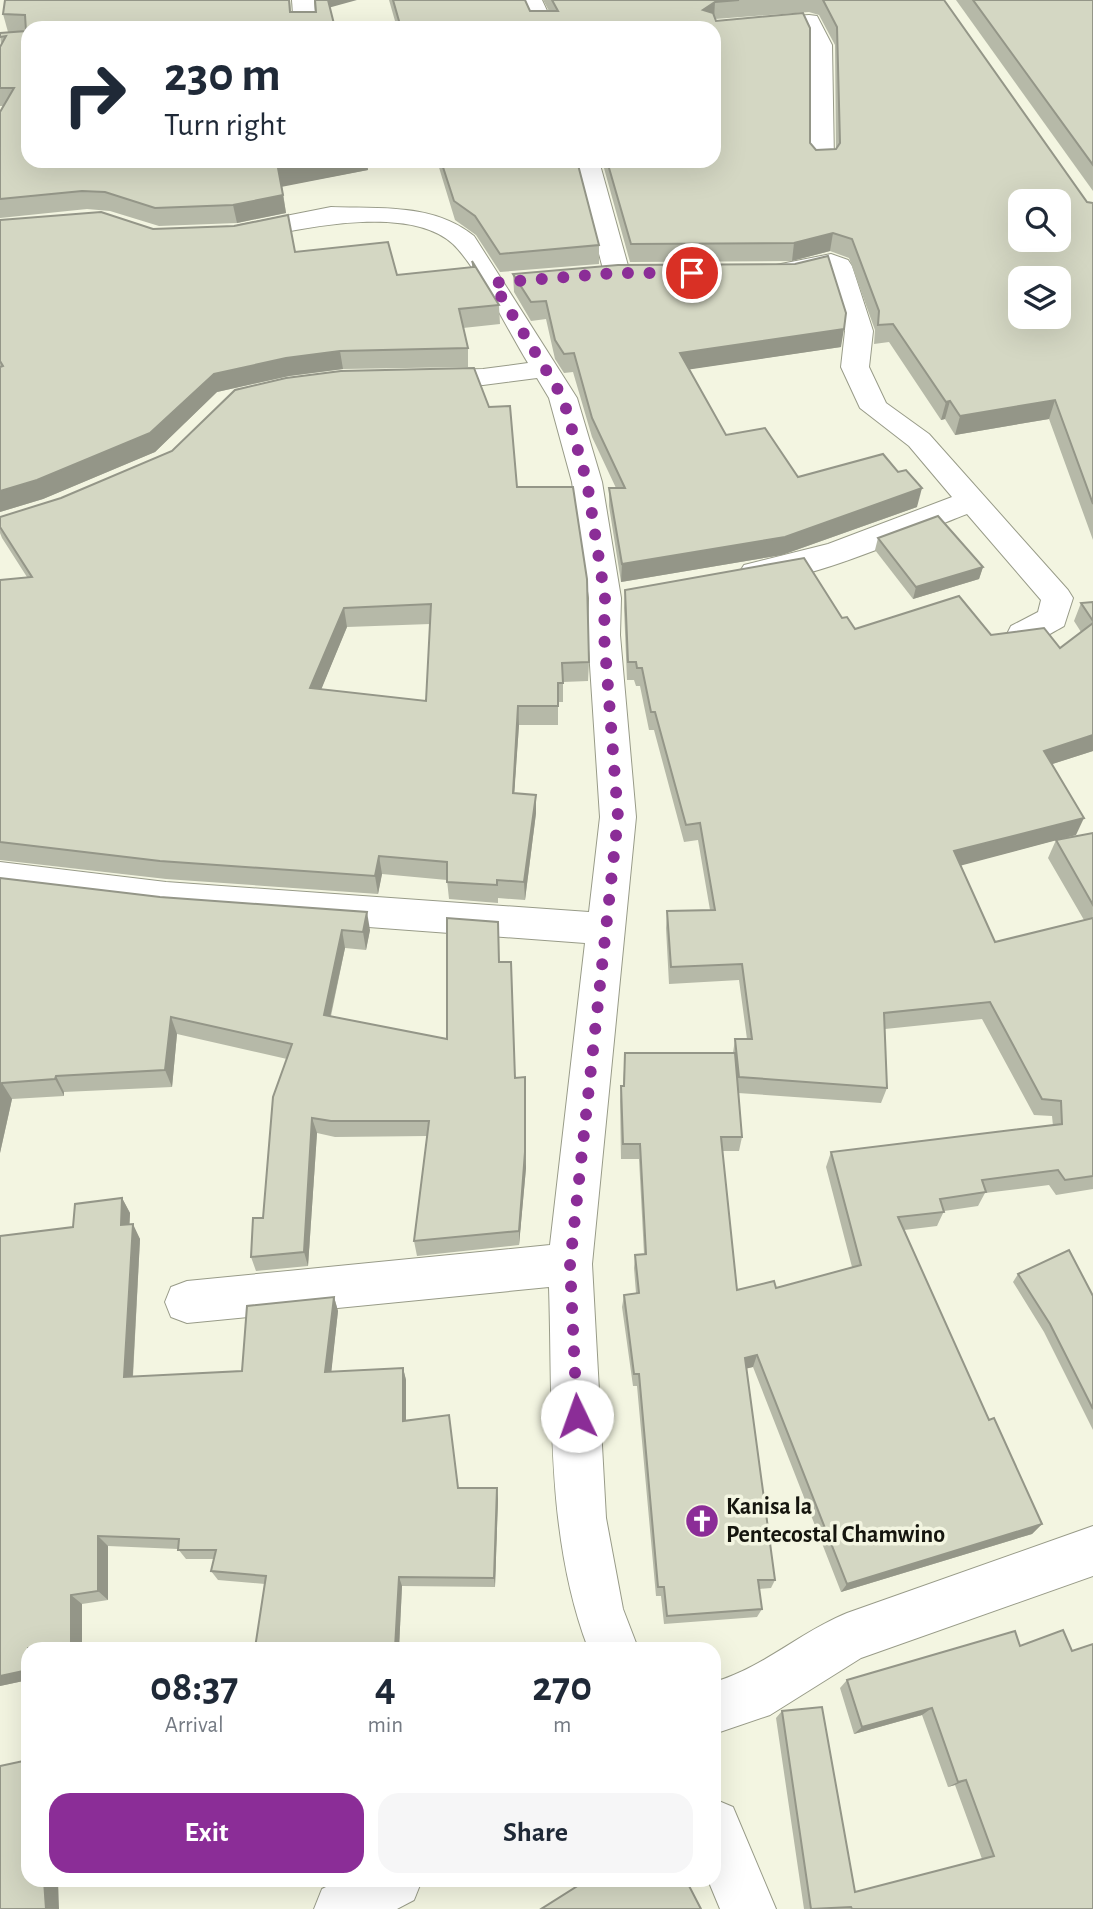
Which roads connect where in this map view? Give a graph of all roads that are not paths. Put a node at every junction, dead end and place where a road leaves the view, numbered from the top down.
1 (303, 0) edge
2 (531, 0) edge
3 (304, 21) edge
4 (541, 21) edge
5 (721, 28) edge
6 (822, 161) edge
7 (589, 168) edge
8 (211, 235) edge
9 (752, 272) edge
10 (617, 274) edge
11 (543, 369) junction
12 (403, 377) edge
13 (973, 500) junction
14 (724, 577) edge
15 (1023, 634) edge
16 (0, 877) edge
17 (608, 929) junction
18 (570, 1264) junction
19 (187, 1302) dead end
20 (1093, 1551) edge
21 (611, 1642) edge
22 (721, 1707) edge
23 (721, 1843) edge
24 (381, 1887) edge
25 (342, 1909) edge
26 (748, 1909) edge

1 - 3 street
2 - 4 street
5 - 6 street
7 - 10 street
8 - 11 street
9 - 13 street
11 - 12 street
11 - 17 street
13 - 14 street
13 - 15 street
16 - 17 street
17 - 18 street
18 - 19 street
18 - 21 street
20 - 22 street
23 - 26 street
24 - 25 street

